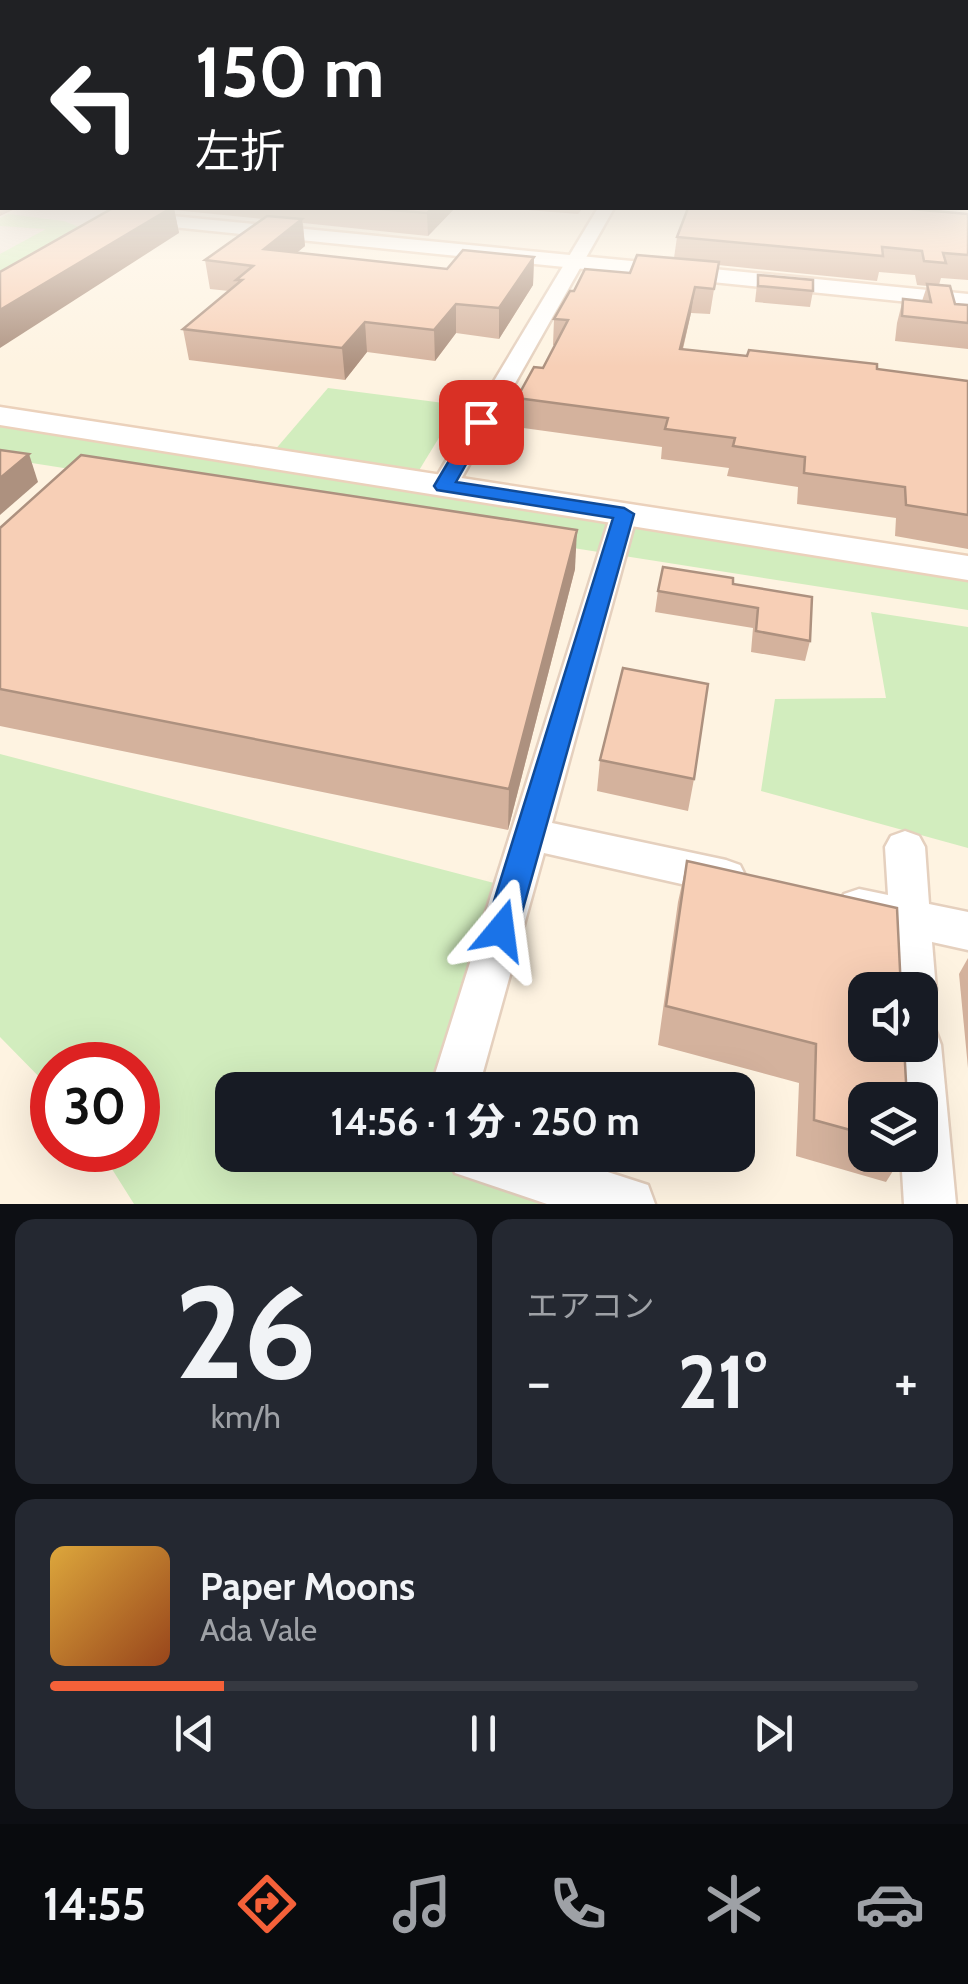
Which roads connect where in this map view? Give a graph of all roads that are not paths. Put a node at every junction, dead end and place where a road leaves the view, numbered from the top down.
1 (506, 255) edge
2 (578, 255) edge
3 (574, 262) junction
4 (968, 302) edge
5 (0, 416) edge
6 (444, 486) junction
7 (624, 514) junction
8 (968, 568) edge
9 (530, 834) junction
10 (905, 847) dead end
11 (756, 884) edge
12 (813, 896) edge
13 (908, 918) junction
14 (968, 931) edge
15 (912, 972) edge
16 (919, 1062) edge
17 (459, 1072) edge
18 (527, 1172) edge
19 (629, 1204) edge
20 (930, 1204) edge

1 - 3 street
2 - 3 street
3 - 4 street
3 - 6 street
5 - 6 street
6 - 7 street
7 - 8 street
7 - 9 street
9 - 11 street
9 - 17 street
10 - 13 street
12 - 13 street
13 - 14 street
13 - 15 street
16 - 20 street
18 - 19 street

